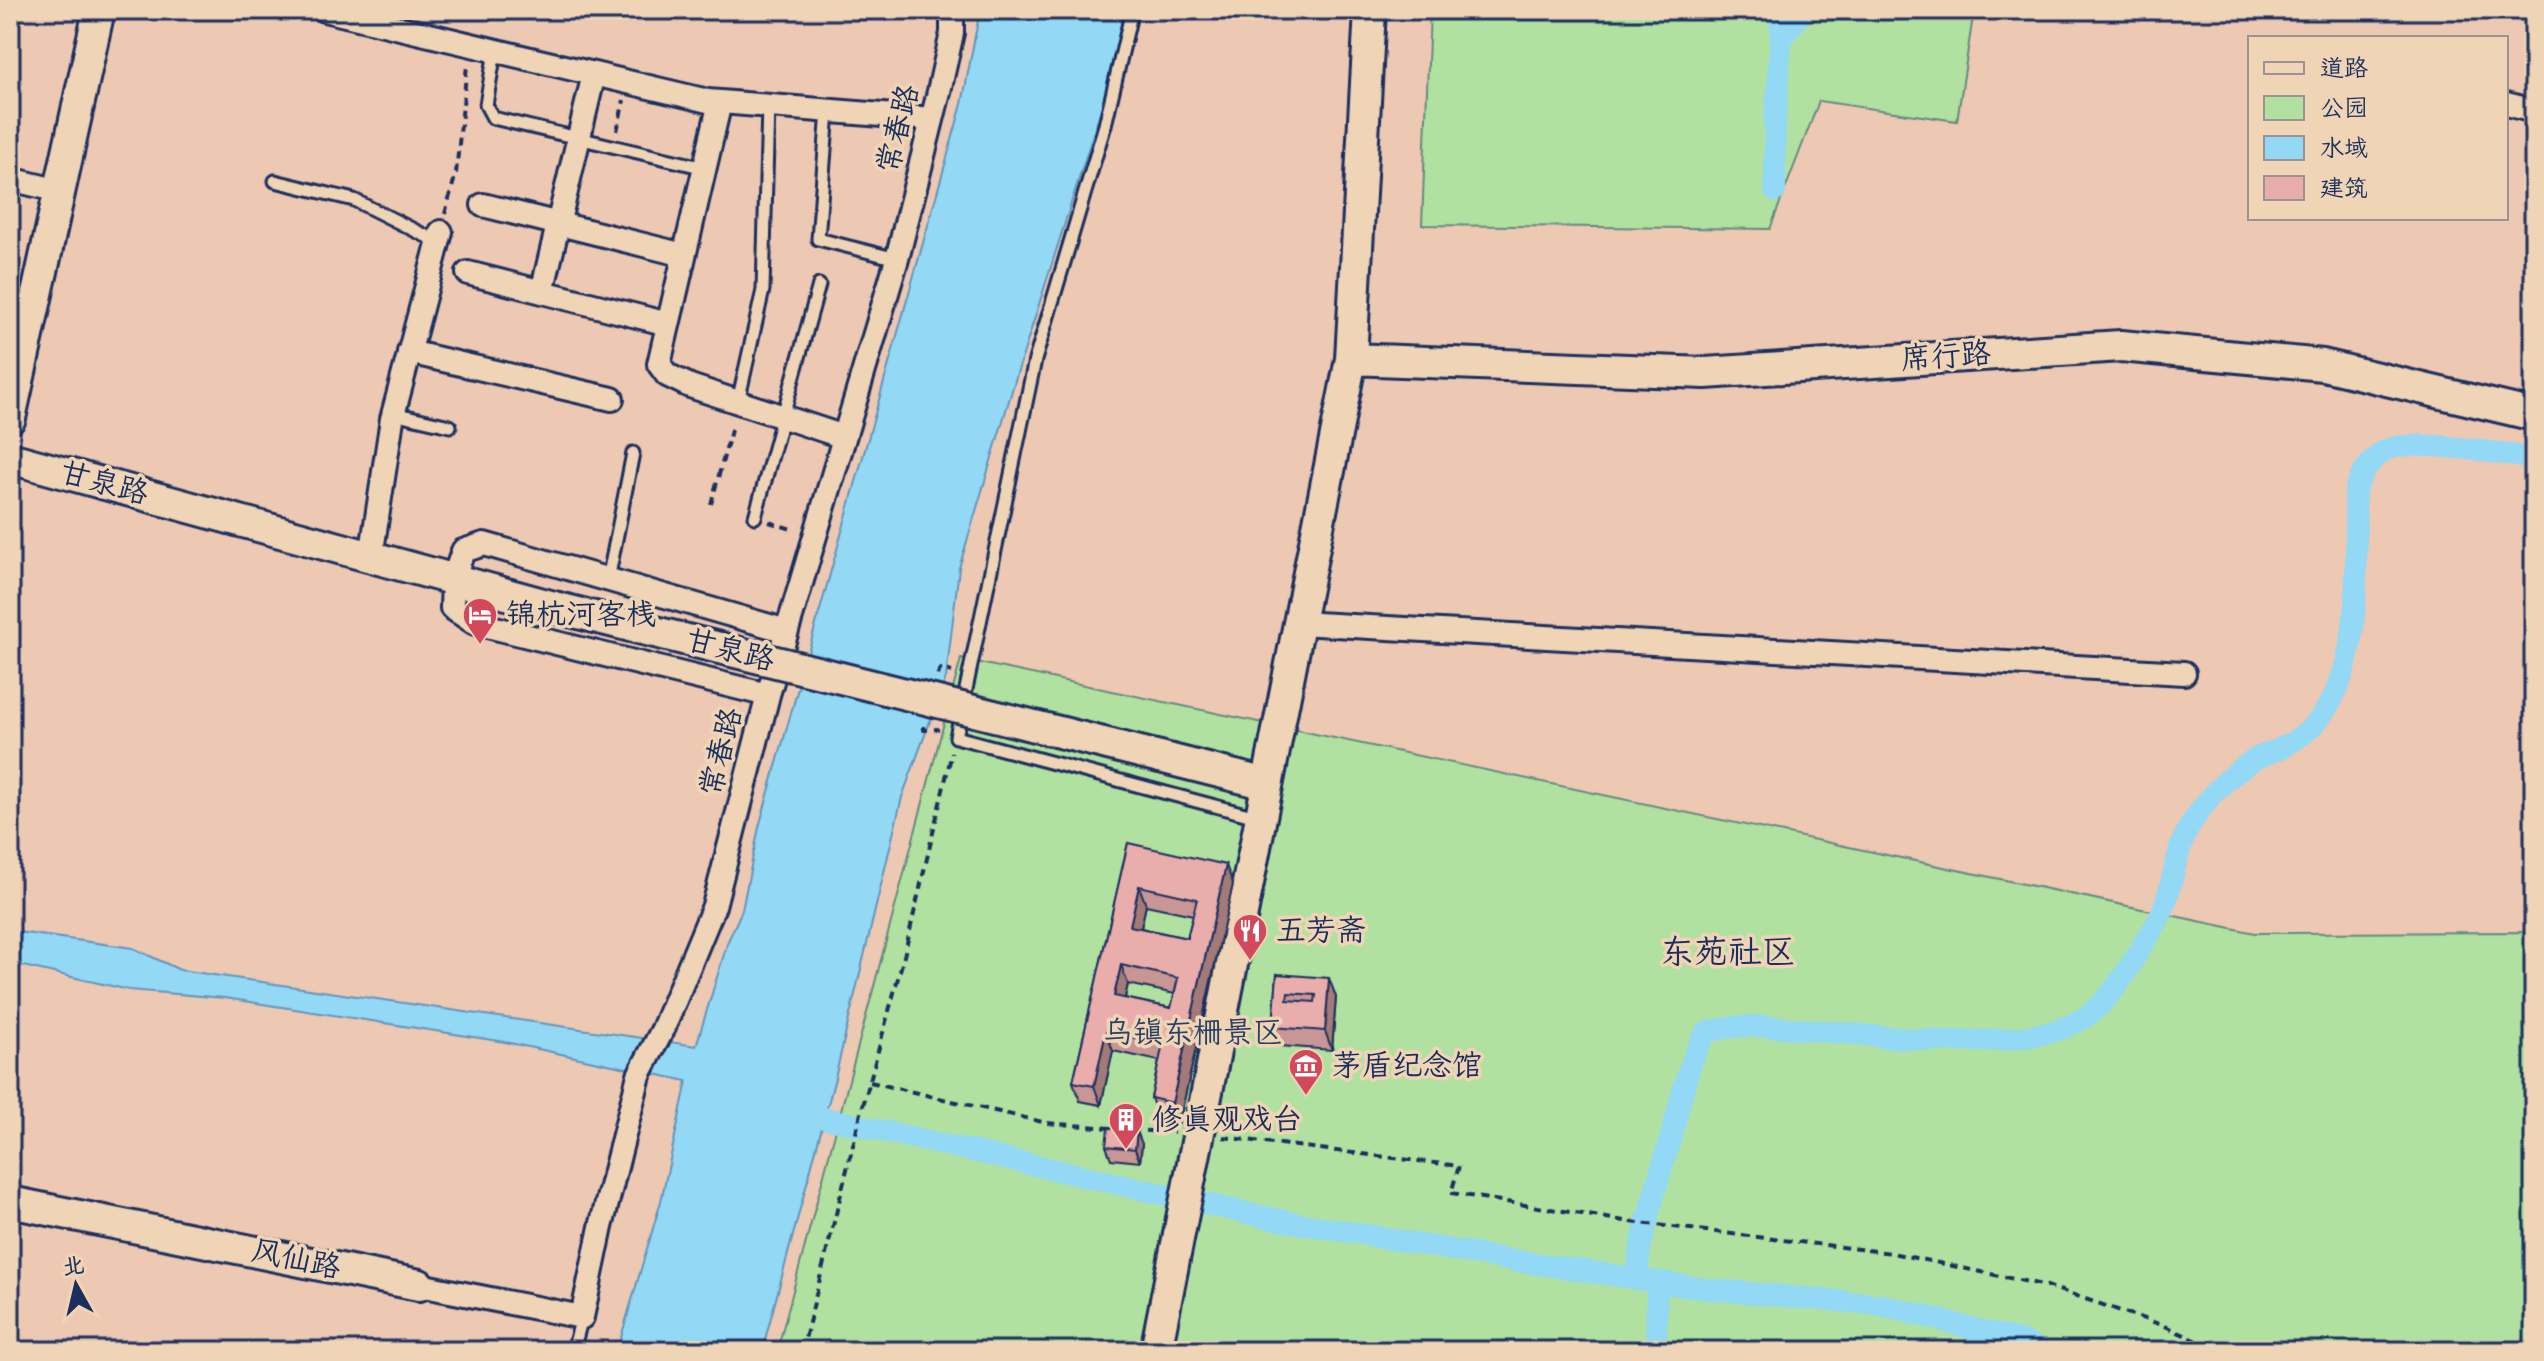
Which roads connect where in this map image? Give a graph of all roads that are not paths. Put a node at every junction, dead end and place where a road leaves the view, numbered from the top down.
1 (99, 10) edge
2 (324, 10) edge
3 (952, 10) edge
4 (1132, 10) edge
5 (1370, 10) edge
6 (495, 51) junction
7 (594, 74) junction
8 (720, 102) junction
9 (2508, 104) edge
10 (768, 106) junction
11 (828, 111) junction
12 (2534, 111) edge
13 (932, 119) junction
14 (578, 138) junction
15 (705, 168) junction
16 (10, 179) edge
17 (275, 181) dead end
18 (60, 191) junction
19 (483, 205) dead end
20 (558, 224) junction
21 (439, 237) joint
22 (684, 255) junction
23 (897, 259) junction
24 (468, 273) dead end
25 (819, 285) dead end
26 (542, 292) junction
27 (668, 324) junction
28 (409, 352) junction
29 (1351, 359) junction
30 (612, 399) dead end
31 (738, 402) junction
32 (393, 413) junction
33 (2534, 415) edge
34 (783, 417) junction
35 (10, 418) edge
36 (450, 426) dead end
37 (844, 437) junction
38 (633, 453) dead end
39 (10, 458) edge
40 (755, 517) road end
41 (371, 557) junction
42 (453, 580) junction
43 (608, 581) junction
44 (1299, 623) junction
45 (787, 631) junction
46 (2184, 673) dead end
47 (768, 695) junction
48 (1267, 784) junction
49 (1261, 818) junction
50 (10, 1202) edge
51 (419, 1285) joint
52 (582, 1317) junction
53 (573, 1351) edge
54 (1156, 1351) edge

1 - 18 street
2 - 6 street
3 - 13 street, 常春路
4 - 49 lane
5 - 29 street
6 - 7 street
6 - 14 lane
7 - 8 street
7 - 14 street
8 - 10 street
8 - 15 street
9 - 12 street
10 - 11 street
10 - 31 lane
11 - 13 street
11 - 23 lane
13 - 23 street, 常春路
14 - 15 lane
14 - 20 street
15 - 22 street
16 - 18 street
17 - 21 lane
18 - 35 street
19 - 20 street
20 - 22 street
20 - 26 street
21 - 28 street
22 - 27 street
23 - 37 street, 常春路
24 - 26 street
25 - 34 lane
26 - 27 street
27 - 31 street
28 - 30 street
28 - 32 street
29 - 33 street, 席行路
29 - 44 street
31 - 34 street
32 - 36 lane
32 - 41 street
34 - 37 street
34 - 40 lane
37 - 45 street, 常春路
38 - 43 lane
39 - 41 street, 甘泉路
41 - 42 street, 甘泉路
42 - 43 street
42 - 47 street
42 - 48 street, 甘泉路, bridge
43 - 45 street
44 - 46 street
44 - 48 street
45 - 47 street, 常春路
47 - 52 street, 常春路
48 - 49 street
49 - 54 street
50 - 51 street, 风仙路
51 - 52 street, 风仙路
52 - 53 lane

